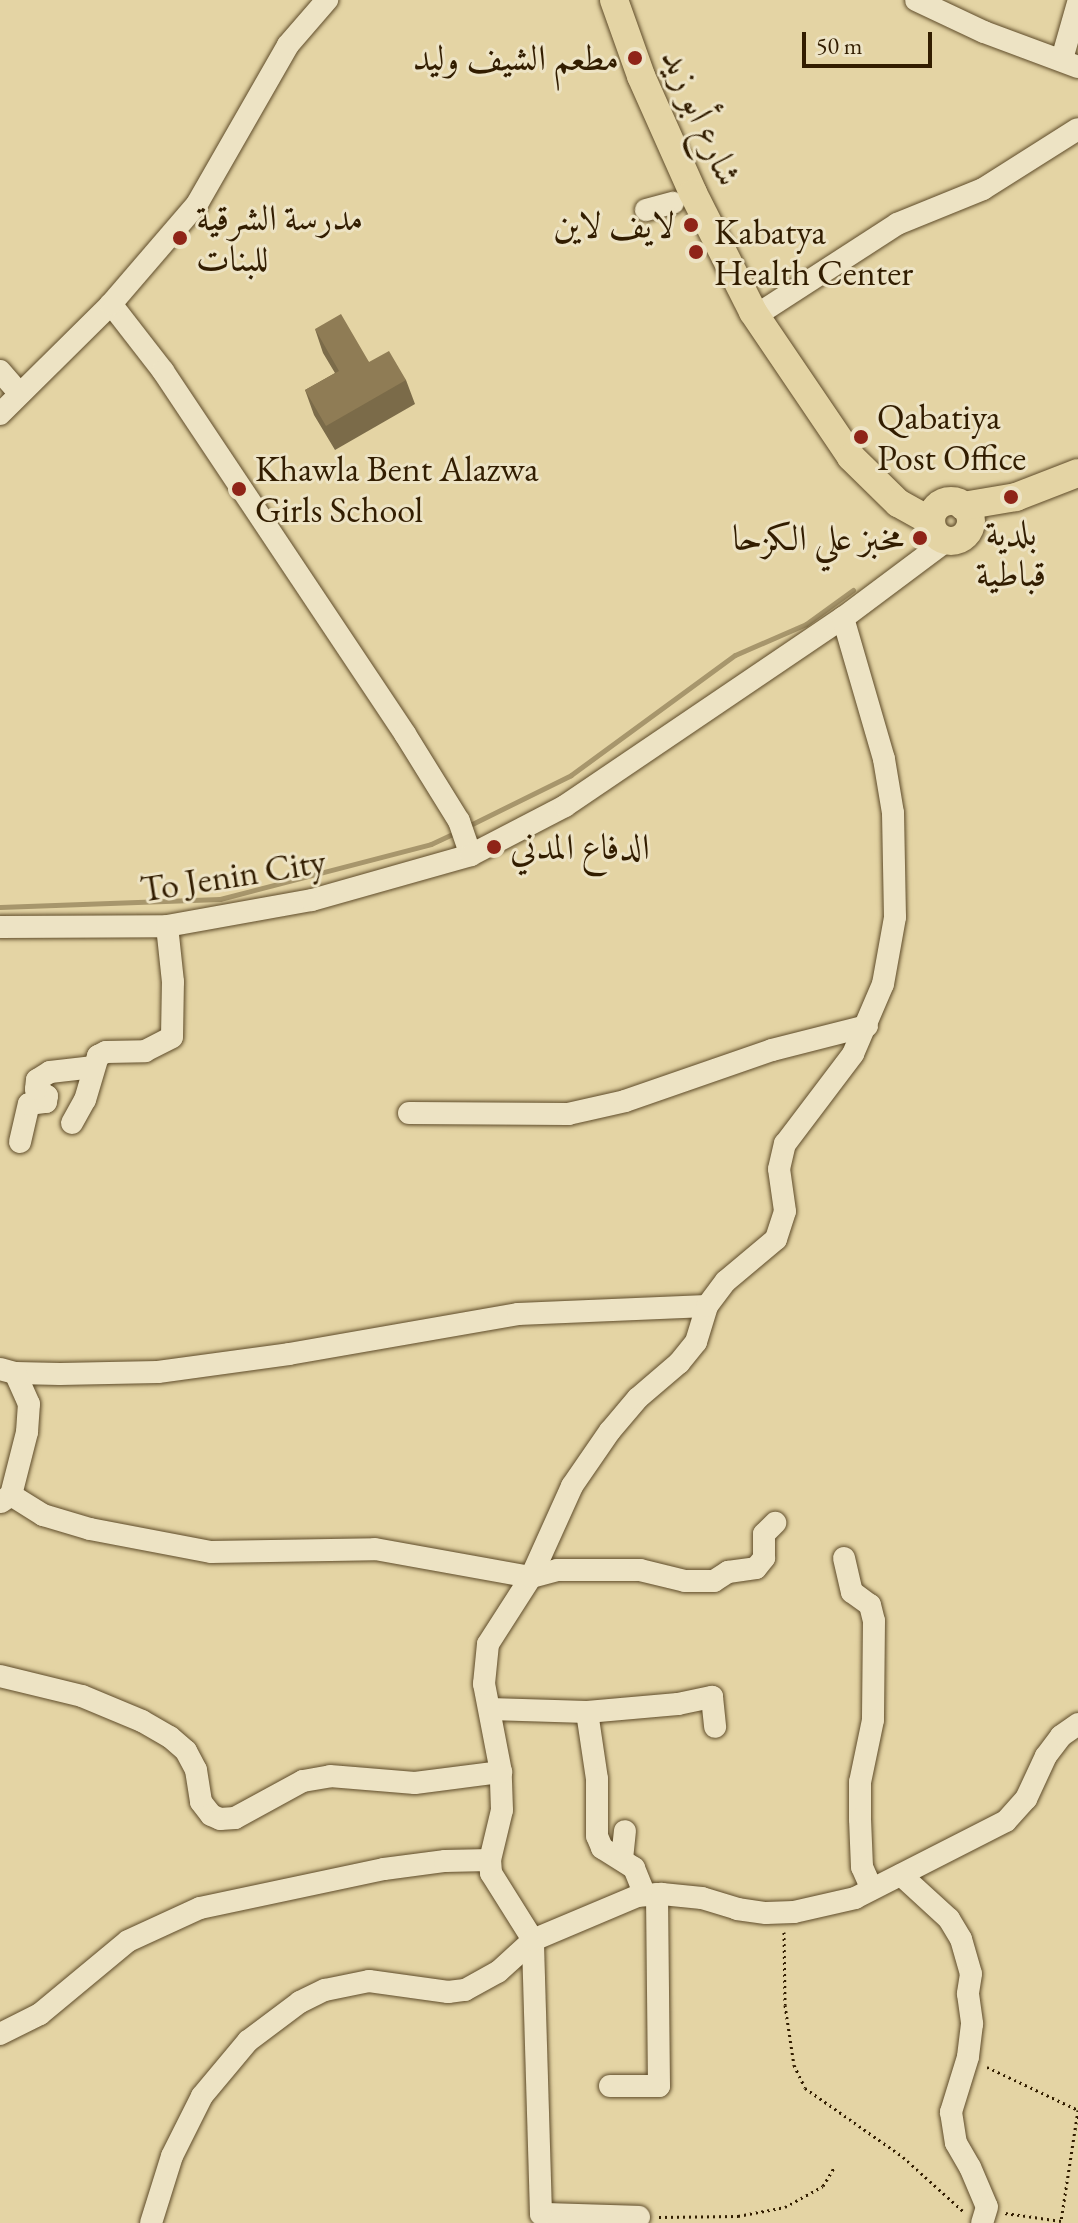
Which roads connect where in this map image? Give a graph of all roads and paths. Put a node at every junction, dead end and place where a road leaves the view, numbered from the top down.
1 (327, 0) edge
2 (614, 0) edge
3 (921, 1) edge
4 (1078, 3) edge
5 (1070, 63) edge
6 (1078, 129) edge
7 (673, 203) dead end
8 (646, 210) dead end
9 (111, 304) junction
10 (755, 316) junction
11 (0, 371) edge
12 (20, 394) junction
13 (0, 414) edge
14 (1078, 473) edge
15 (1078, 487) edge
16 (953, 525) junction
17 (843, 618) junction
18 (471, 855) junction
19 (167, 926) junction
20 (0, 927) edge
21 (867, 1026) junction
22 (94, 1067) junction
23 (409, 1113) dead end
24 (72, 1123) dead end
25 (20, 1142) dead end
26 (707, 1306) junction
27 (8, 1371) edge
28 (5, 1499) edge
29 (775, 1523) dead end
30 (844, 1558) dead end
31 (531, 1577) junction
32 (0, 1676) edge
33 (490, 1709) junction
34 (587, 1712) junction
35 (1078, 1724) edge
36 (715, 1727) dead end
37 (501, 1772) junction
38 (625, 1831) dead end
39 (622, 1859) junction
40 (490, 1860) junction
41 (901, 1875) junction
42 (872, 1889) junction
43 (651, 1895) junction
44 (784, 1912) junction
45 (533, 1940) junction
46 (0, 2034) edge
47 (968, 2057) junction
48 (610, 2086) dead end
49 (834, 2168) dead end
50 (978, 2215) edge
51 (639, 2217) joint
52 (151, 2223) edge

1 - 9 street
2 - 10 main road, شارع أبو زيد
3 - 5 street
4 - 5 street
6 - 10 street
7 - 8 street
9 - 12 street
9 - 18 street
10 - 16 main road, شارع أبو زيد
11 - 12 street
12 - 13 street
14 - 16 main road
15 - 16 main road
16 - 17 street, To Jenin City
17 - 18 street, To Jenin City
17 - 21 street
18 - 19 street, To Jenin City
19 - 20 street, To Jenin City
19 - 22 street
21 - 23 street
21 - 26 street
22 - 24 street
22 - 25 street
26 - 27 street
26 - 31 street
27 - 28 street
28 - 31 street
29 - 31 street
30 - 42 street
31 - 33 street
32 - 37 street
33 - 34 street
33 - 37 street
34 - 36 street
34 - 39 street
35 - 41 street
37 - 40 street
38 - 39 street
39 - 43 street
40 - 45 street
40 - 46 street
41 - 42 street
41 - 47 street
42 - 44 street
43 - 44 street
43 - 45 street
43 - 48 street
44 - 50 path
45 - 51 street
45 - 52 street
47 - 50 street
47 - 50 path
49 - 51 path

